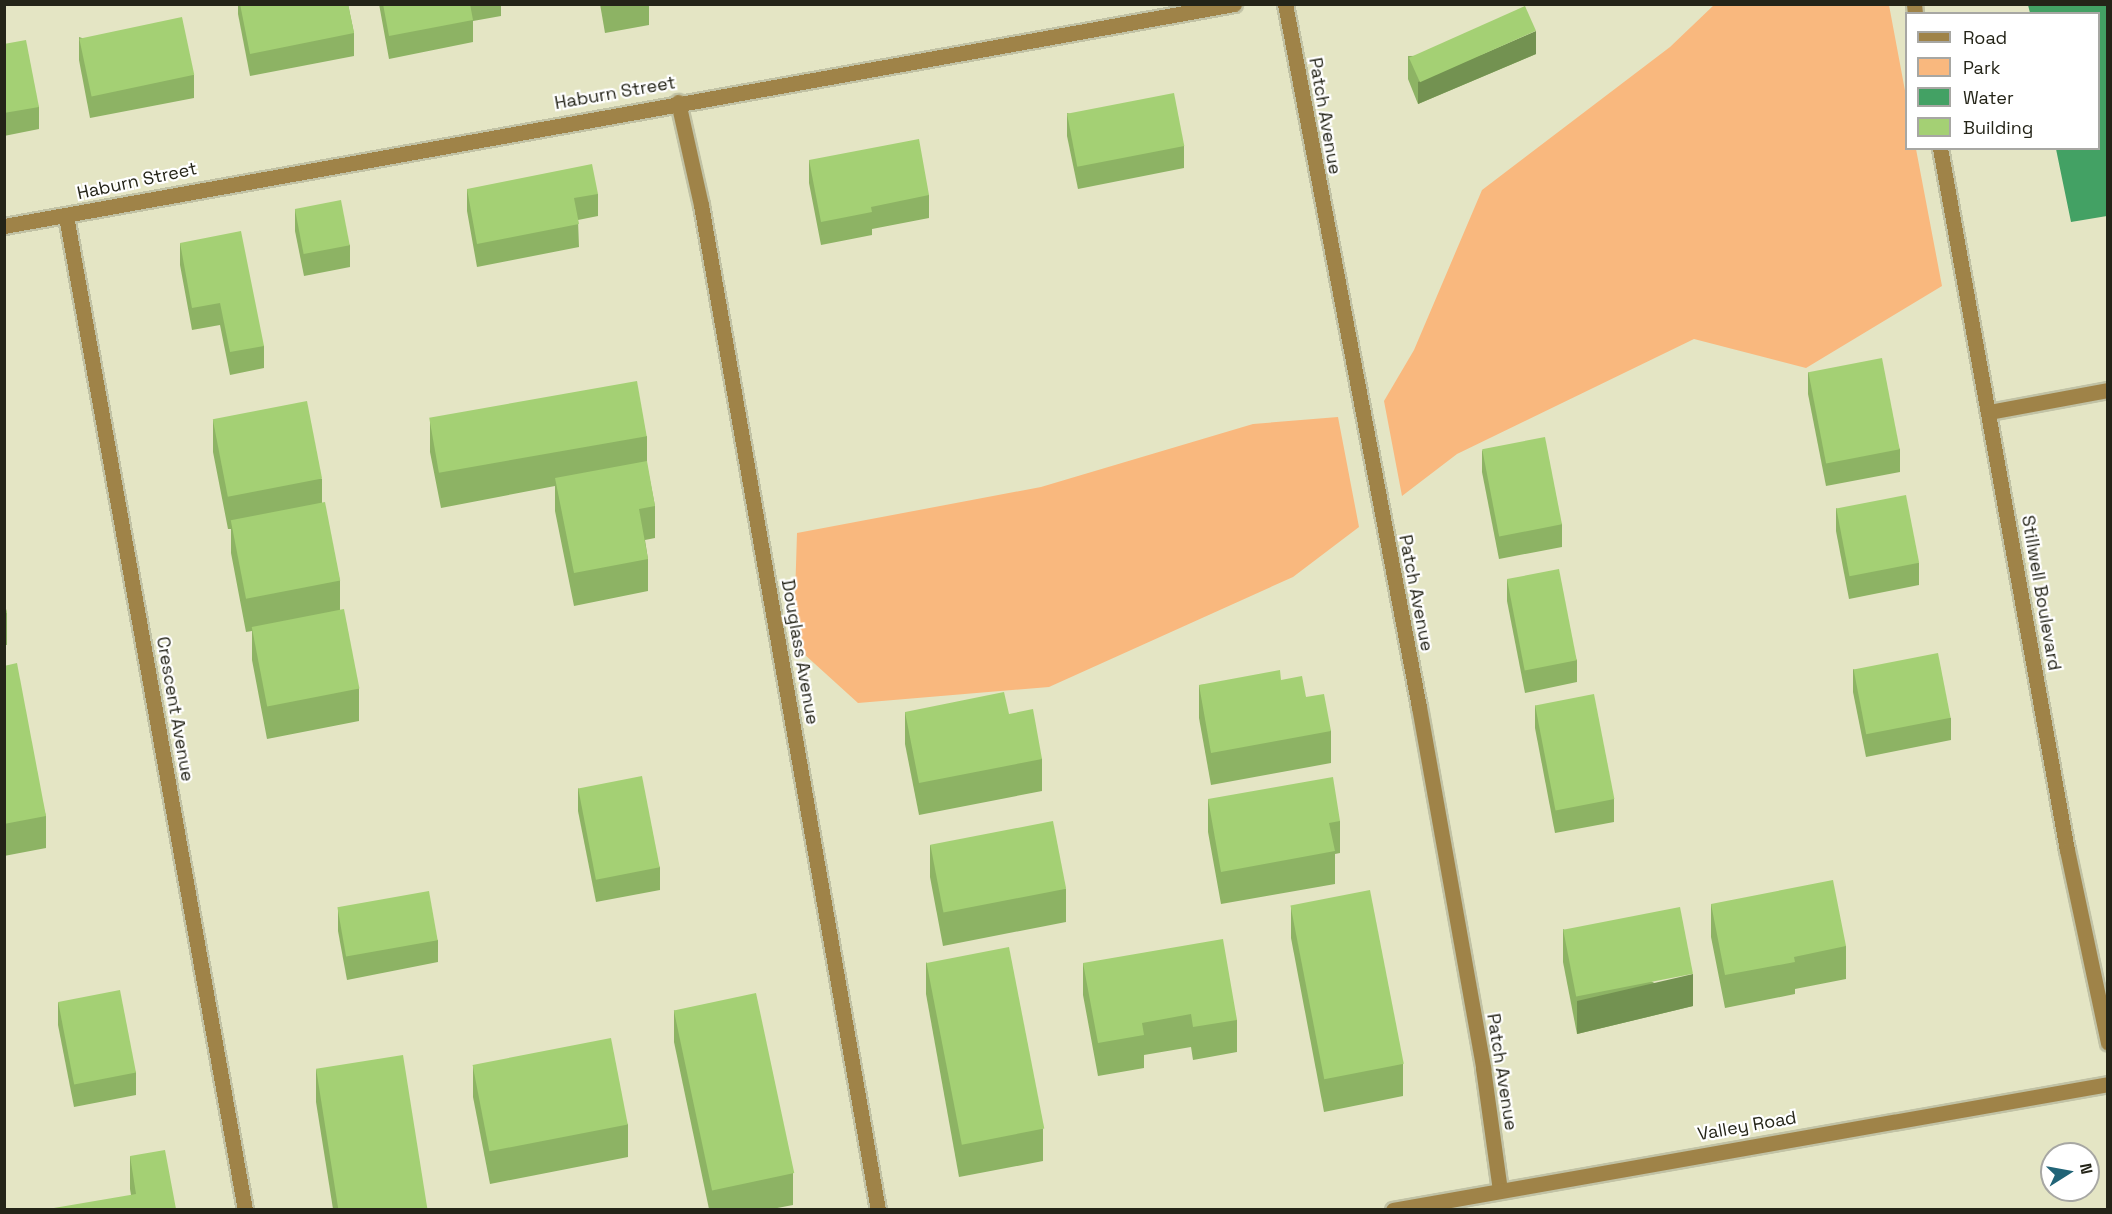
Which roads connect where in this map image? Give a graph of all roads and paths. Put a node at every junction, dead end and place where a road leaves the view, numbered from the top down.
1 (1234, 4) edge
2 (1285, 4) edge
3 (678, 102) junction
4 (1940, 150) edge
5 (66, 216) junction
6 (4, 226) edge
7 (2108, 390) edge
8 (1989, 412) junction
9 (2108, 1043) edge
10 (2108, 1084) edge
11 (1500, 1190) junction
12 (245, 1209) edge
13 (878, 1209) edge
14 (1393, 1209) edge

1 - 3 street, Haburn Street
2 - 11 street, Patch Avenue
3 - 5 street, Haburn Street
3 - 13 street, Douglass Avenue
4 - 8 street, Stillwell Boulevard
5 - 6 street, Haburn Street
5 - 12 street, Crescent Avenue
7 - 8 street
8 - 9 street, Stillwell Boulevard
10 - 11 street, Valley Road
11 - 14 street, Valley Road

